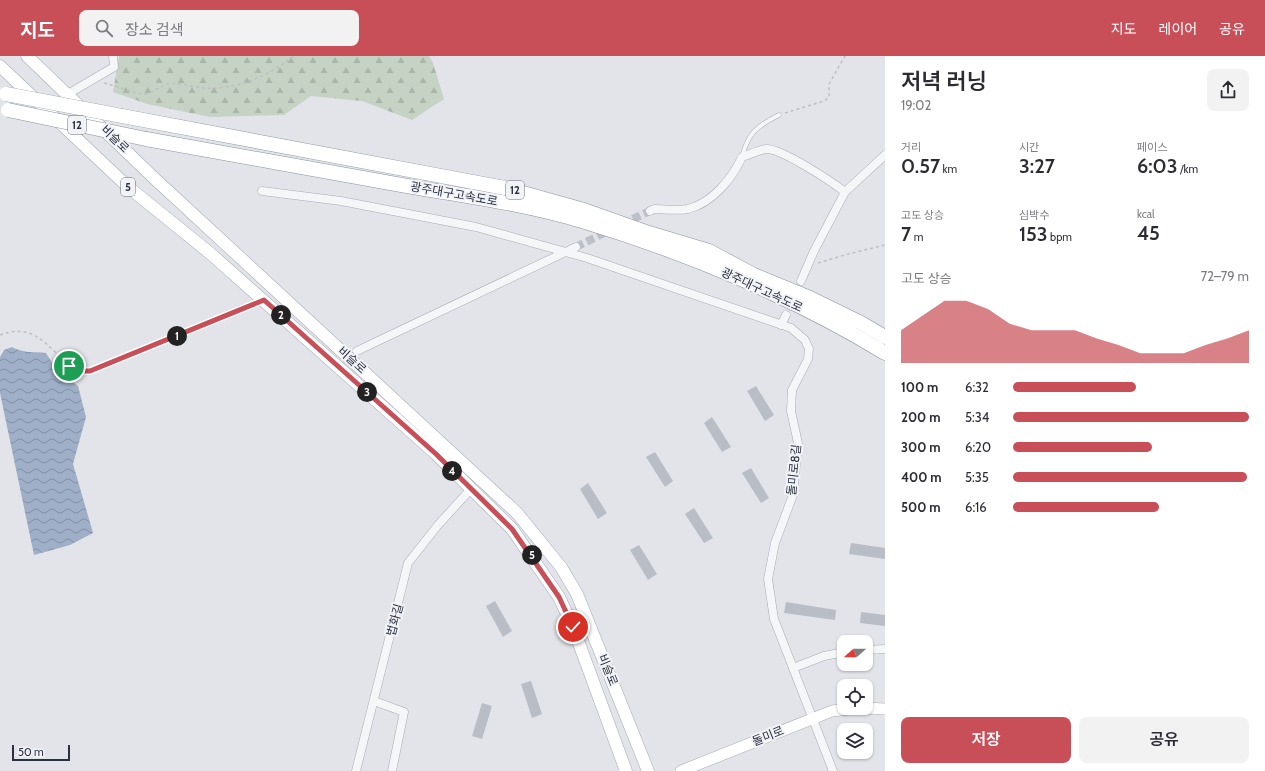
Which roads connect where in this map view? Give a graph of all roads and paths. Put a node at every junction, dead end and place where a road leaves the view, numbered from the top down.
1 (27, 56) edge
2 (113, 56) edge
3 (294, 56) edge
4 (845, 56) edge
5 (0, 66) edge
6 (92, 79) junction
7 (3, 94) edge
8 (68, 94) junction
9 (4, 109) edge
10 (779, 115) joint
11 (885, 155) edge
12 (742, 157) junction
13 (262, 191) dead end
14 (845, 192) junction
15 (650, 211) tunnel mouth
16 (885, 245) edge
17 (576, 247) tunnel mouth
18 (566, 252) junction
19 (808, 266) junction
20 (801, 281) dead end
21 (264, 300) junction
22 (786, 315) dead end
23 (781, 325) junction
24 (0, 335) edge
25 (885, 337) edge
26 (357, 352) dead end
27 (885, 353) edge
28 (470, 490) junction
29 (885, 649) edge
30 (873, 650) edge
31 (837, 653) edge
32 (793, 668) junction
33 (374, 701) junction
34 (873, 708) edge
35 (885, 709) edge
36 (837, 710) edge
37 (812, 719) junction
38 (356, 771) edge
39 (392, 771) edge
40 (626, 771) edge
41 (648, 771) edge
42 (681, 771) edge
43 (833, 771) edge

1 - 8 main road, 비슬로 / 5
2 - 6 street
3 - 6 path
4 - 10 path
5 - 21 main road, 비슬로 / 5
6 - 8 street
7 - 25 highway, 광주대구고속도로 / 12, bridge
8 - 41 main road, 비슬로 / 5
9 - 27 highway, 광주대구고속도로 / 12, bridge
10 - 12 lane
11 - 14 street
12 - 14 street
12 - 15 street
13 - 18 street, 돌미로8길
14 - 19 street
16 - 19 path
17 - 18 street
18 - 23 street, 돌미로8길
18 - 26 street
19 - 20 street
21 - 24 path
21 - 28 main road, 비슬로 / 5
22 - 23 street
23 - 32 street, 돌미로8길
28 - 33 street, 법화길
28 - 40 main road, 비슬로 / 5
29 - 30 street
31 - 32 street
32 - 37 street, 돌미로8길
33 - 38 street, 법화길
33 - 39 street
34 - 35 main road
36 - 37 main road, 돌미로
37 - 42 main road, 돌미로
37 - 43 street, 돌미로8길

